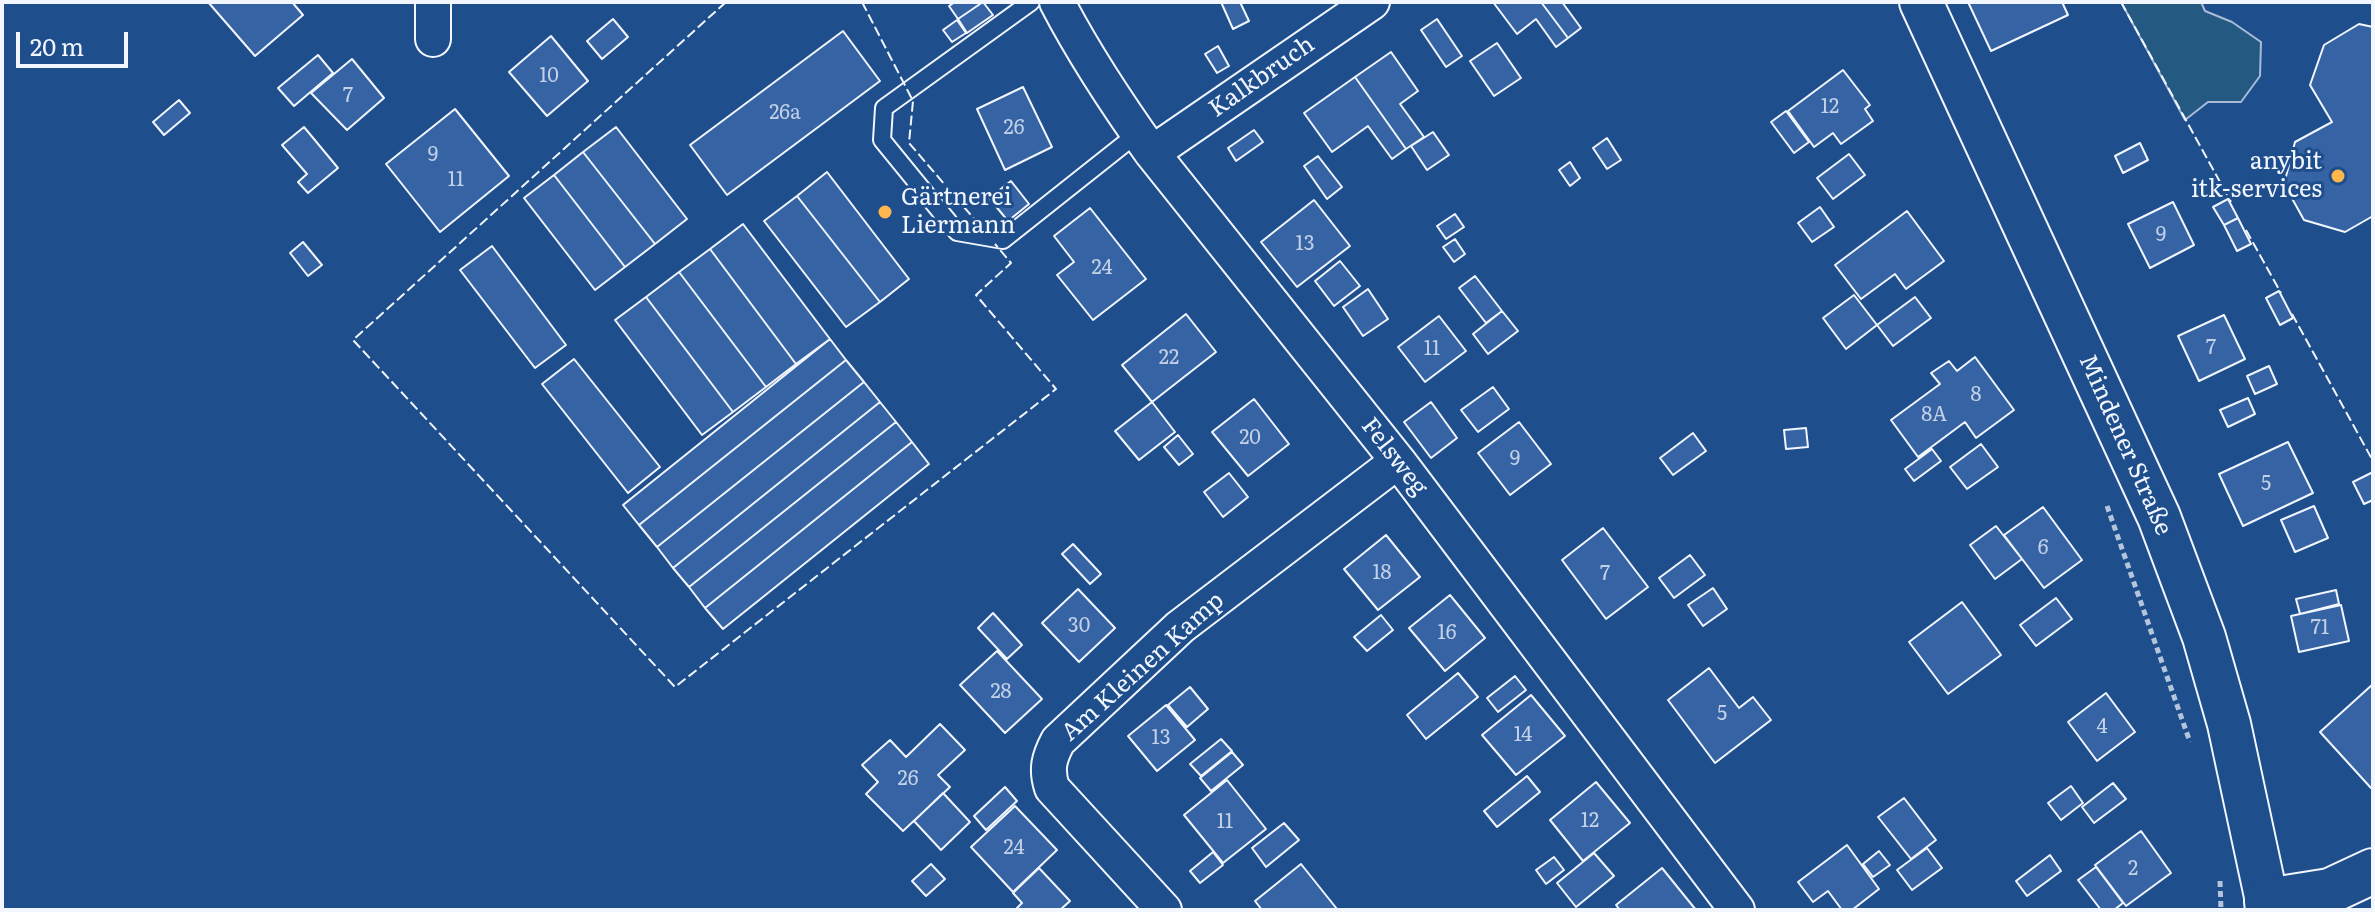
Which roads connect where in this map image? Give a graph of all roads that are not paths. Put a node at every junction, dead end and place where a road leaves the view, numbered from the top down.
1 (433, 2) edge
2 (1031, 2) edge
3 (1057, 2) edge
4 (1372, 2) edge
5 (1921, 2) edge
6 (433, 39) dead end
7 (1145, 143) junction
8 (1398, 461) junction
9 (2373, 871) edge
10 (2268, 906) edge
11 (1164, 910) edge
12 (1737, 910) edge

1 - 6 street
2 - 7 lane
3 - 7 street, Felsweg
4 - 7 street, Kalkbruch
5 - 10 street, Mindener Straße
7 - 8 street, Felsweg
8 - 11 street, Am Kleinen Kamp
8 - 12 street, Felsweg
9 - 10 main road

